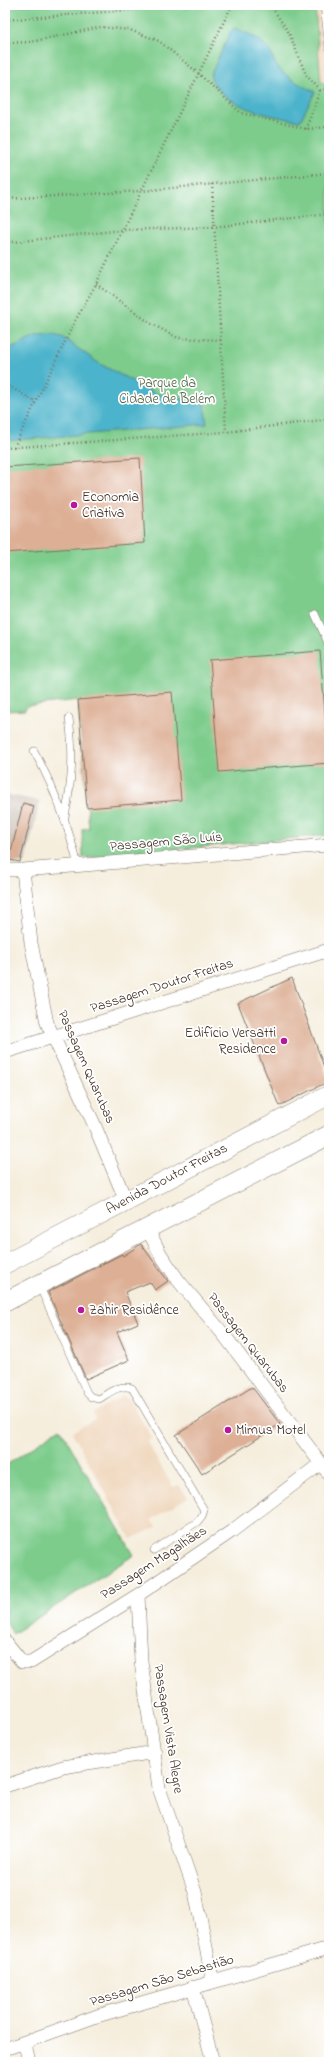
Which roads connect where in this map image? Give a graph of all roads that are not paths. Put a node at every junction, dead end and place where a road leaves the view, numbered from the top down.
1 (324, 5) edge
2 (329, 47) edge
3 (315, 614) dead end
4 (329, 645) edge
5 (69, 718) dead end
6 (34, 751) dead end
7 (65, 817) junction
8 (329, 845) edge
9 (78, 865) junction
10 (5, 870) edge
11 (24, 870) junction
12 (329, 950) edge
13 (53, 1038) junction
14 (5, 1052) edge
15 (329, 1094) edge
16 (329, 1135) edge
17 (126, 1201) junction
18 (147, 1228) junction
19 (5, 1264) edge
20 (39, 1284) junction
21 (5, 1302) edge
22 (320, 1464) junction
23 (329, 1474) edge
24 (154, 1550) dead end
25 (138, 1594) junction
26 (5, 1641) edge
27 (155, 1752) junction
28 (5, 1786) edge
29 (329, 1948) edge
30 (213, 1982) junction
31 (193, 1987) junction
32 (24, 2044) junction
33 (5, 2049) edge
34 (29, 2062) edge
35 (213, 2062) edge

1 - 2 lane
3 - 4 lane
5 - 7 lane
6 - 7 lane
7 - 9 lane
8 - 9 street, Passagem São Luís
9 - 11 street, Passagem São Luís
10 - 11 street, Passagem São Luís
11 - 13 street, Passagem Quarubas
12 - 13 street, Passagem Doutor Freitas
13 - 14 street, Passagem Doutor Freitas
13 - 17 street, Passagem Quarubas
15 - 17 main road, Avenida Doutor Freitas
16 - 18 main road
17 - 19 main road, Avenida Doutor Freitas
18 - 20 main road
18 - 22 street, Passagem Quarubas
20 - 21 main road
20 - 24 lane
22 - 23 street, Passagem Quarubas
22 - 25 street, Passagem Magalhães
25 - 26 street, Passagem Magalhães
25 - 27 street, Passagem Vista Alegre
27 - 28 street
27 - 30 street, Passagem Vista Alegre
29 - 30 street, Passagem São Sebastião
30 - 31 street, Passagem São Sebastião
31 - 32 street, Passagem São Sebastião
31 - 35 street
32 - 33 street, Passagem São Sebastião
32 - 34 street

